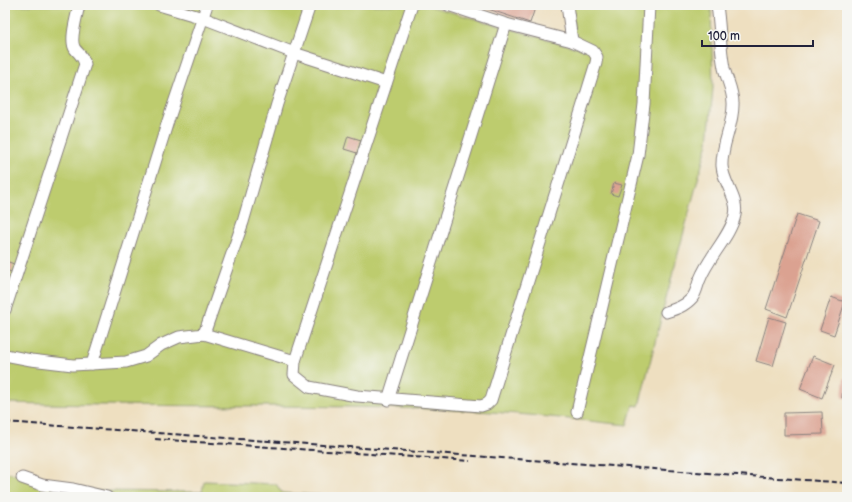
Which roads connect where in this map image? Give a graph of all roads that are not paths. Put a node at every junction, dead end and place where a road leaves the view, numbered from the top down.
1 (79, 5) edge
2 (159, 5) edge
3 (207, 5) edge
4 (310, 5) edge
5 (412, 5) edge
6 (448, 5) edge
7 (567, 5) edge
8 (650, 5) edge
9 (717, 5) edge
10 (203, 18) junction
11 (506, 24) junction
12 (572, 42) junction
13 (294, 53) junction
14 (386, 83) junction
15 (5, 310) edge
16 (666, 312) dead end
17 (204, 334) junction
18 (5, 355) edge
19 (295, 361) junction
20 (92, 364) junction
21 (388, 400) junction
22 (577, 412) dead end
23 (22, 478) dead end
24 (107, 497) edge

1 - 15 street
2 - 10 street
3 - 10 street
4 - 13 street
5 - 14 street
6 - 11 street
7 - 12 street
8 - 22 street
9 - 16 street
10 - 13 street
10 - 20 street
11 - 12 street
11 - 21 street
12 - 21 street
13 - 14 street
13 - 17 street
14 - 19 street
17 - 19 street
17 - 20 street
18 - 20 street
19 - 21 street
23 - 24 street

